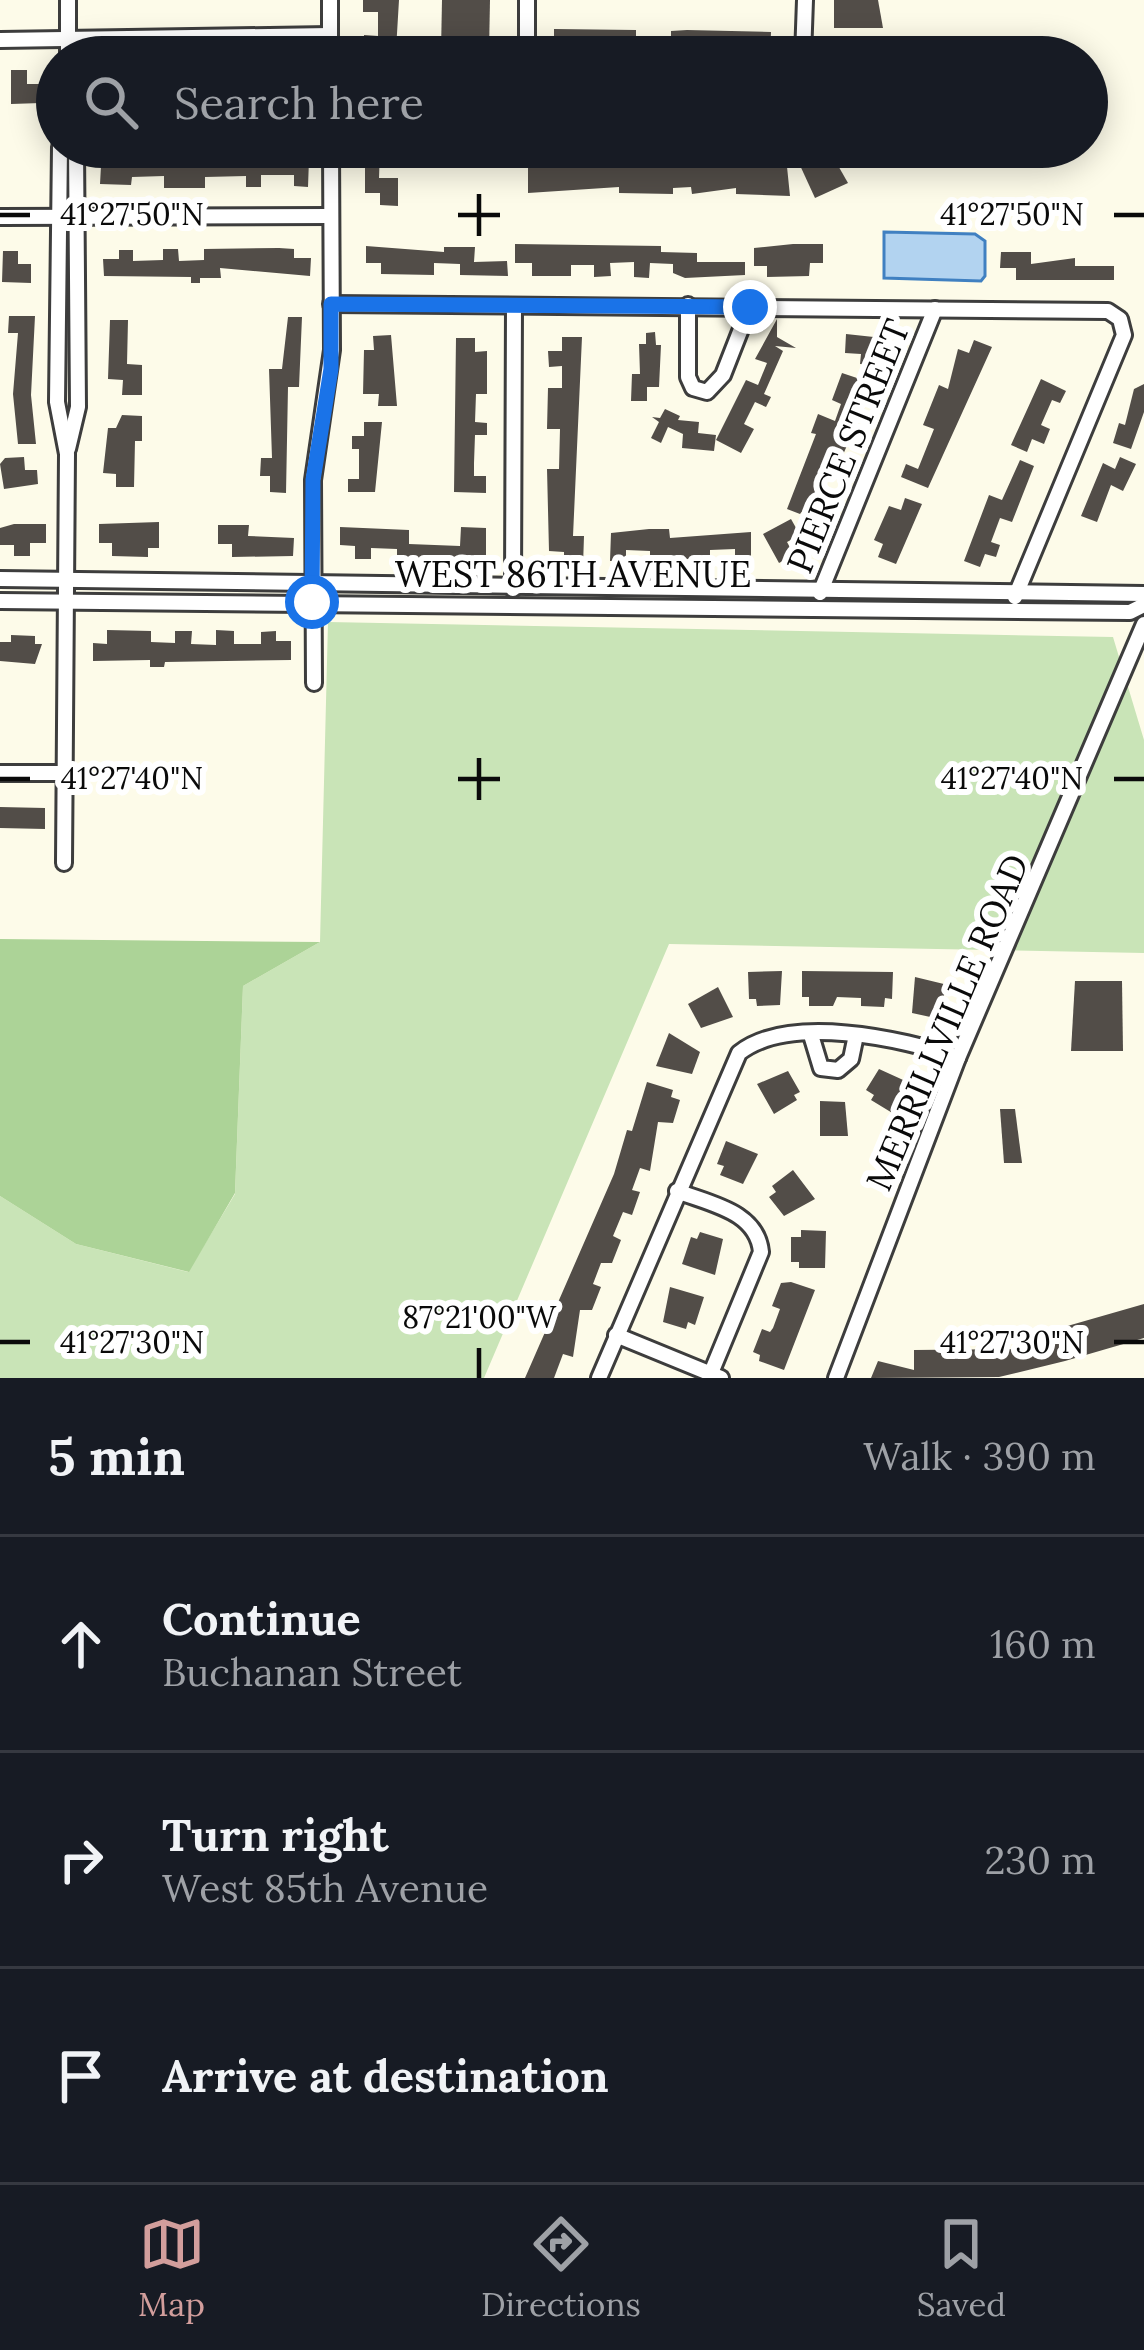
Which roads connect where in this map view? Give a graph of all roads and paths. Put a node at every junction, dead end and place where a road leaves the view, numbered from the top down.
1 (68, 0) edge
2 (330, 0) edge
3 (527, 0) edge
4 (805, 0) edge
5 (330, 35) joint
6 (68, 36) edge
7 (278, 36) edge
8 (527, 36) edge
9 (804, 36) edge
10 (0, 40) edge
11 (36, 40) edge
12 (59, 168) edge
13 (77, 168) edge
14 (331, 168) edge
15 (331, 216) junction
16 (0, 217) edge
17 (78, 217) junction
18 (57, 218) junction
19 (331, 304) junction
20 (688, 305) junction
21 (514, 307) junction
22 (750, 307) junction
23 (935, 309) junction
24 (67, 454) junction
25 (0, 579) edge
26 (66, 580) junction
27 (311, 583) junction
28 (513, 584) junction
29 (824, 587) junction
30 (1018, 589) junction
31 (1144, 594) edge
32 (66, 601) junction
33 (0, 602) edge
34 (312, 602) junction
35 (513, 604) junction
36 (815, 605) junction
37 (1144, 605) edge
38 (1010, 607) junction
39 (1144, 624) edge
40 (314, 683) dead end
41 (0, 773) edge
42 (65, 773) junction
43 (64, 863) dead end
44 (811, 1035) junction
45 (856, 1035) junction
46 (958, 1058) junction
47 (677, 1191) junction
48 (616, 1335) junction
49 (716, 1376) edge
50 (598, 1378) edge
51 (836, 1378) edge

1 - 6 street
2 - 5 street
3 - 8 street
4 - 9 street
5 - 7 street
10 - 11 street
12 - 18 street
13 - 17 street
14 - 15 street
15 - 17 street
15 - 19 street
16 - 18 street
17 - 18 street
17 - 24 street
18 - 24 street
19 - 21 street
19 - 27 street
20 - 21 street
20 - 22 street
20 - 22 street
21 - 28 street
22 - 23 street
23 - 29 street, PIERCE STREET
23 - 30 street
24 - 26 street
25 - 26 street, WEST 86TH AVENUE
26 - 27 street, WEST 86TH AVENUE
26 - 32 street
27 - 28 street, WEST 86TH AVENUE
27 - 34 street
28 - 29 street, WEST 86TH AVENUE
28 - 35 street
29 - 30 street, WEST 86TH AVENUE
29 - 36 street, PIERCE STREET
30 - 31 street, WEST 86TH AVENUE
30 - 38 street
32 - 33 street, WEST 86TH AVENUE
32 - 34 street, WEST 86TH AVENUE
32 - 42 street
34 - 35 street, WEST 86TH AVENUE
34 - 40 street
35 - 36 street, WEST 86TH AVENUE
36 - 38 street, WEST 86TH AVENUE
37 - 38 street, WEST 86TH AVENUE
39 - 46 street, MERRILLVILLE ROAD
41 - 42 street
42 - 43 street
44 - 45 street
44 - 45 street
44 - 47 street
45 - 46 street
46 - 51 street, MERRILLVILLE ROAD
47 - 48 street
47 - 49 street
48 - 49 street
48 - 50 street

